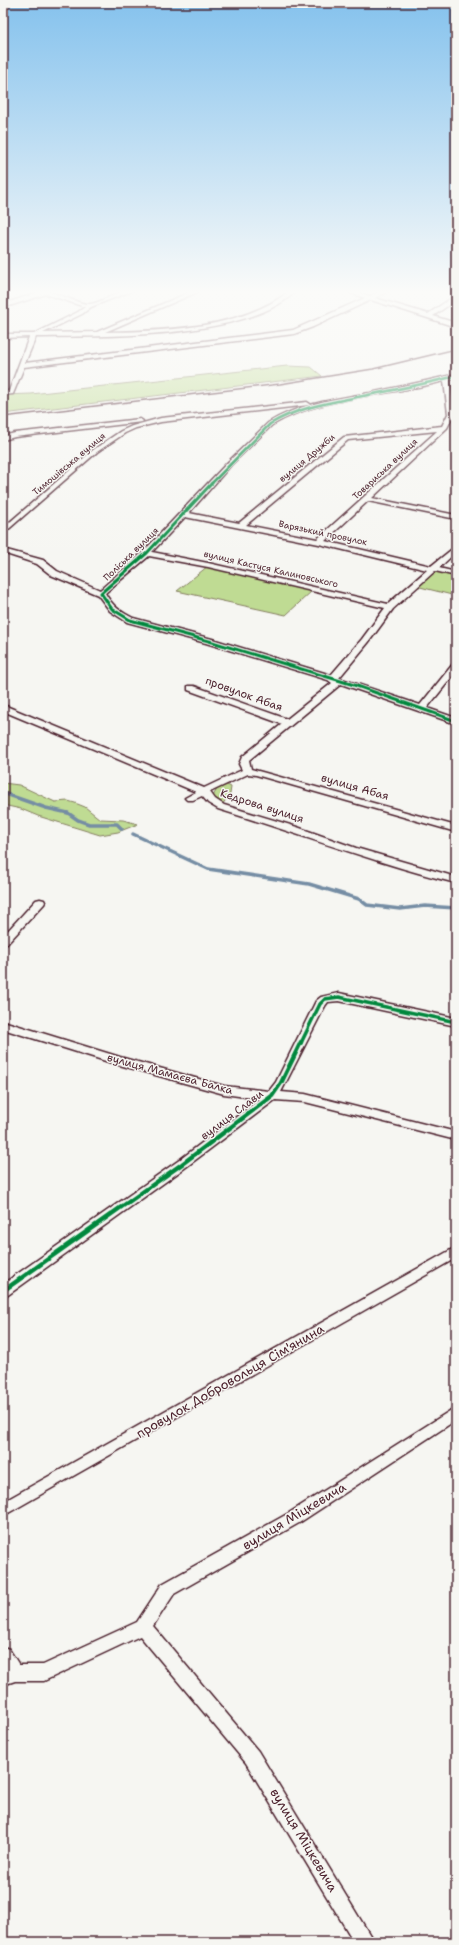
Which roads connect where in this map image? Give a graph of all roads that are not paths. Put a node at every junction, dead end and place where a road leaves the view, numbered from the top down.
1 (447, 380) edge
2 (16, 381) edge
3 (443, 381) edge
4 (3, 394) edge
5 (320, 404) junction
6 (150, 422) junction
7 (444, 428) junction
8 (3, 438) edge
9 (367, 499) junction
10 (184, 514) junction
11 (456, 517) edge
12 (240, 526) junction
13 (3, 532) edge
14 (319, 542) junction
15 (456, 548) edge
16 (3, 551) edge
17 (147, 553) junction
18 (434, 568) junction
19 (456, 574) edge
20 (101, 593) junction
21 (390, 607) junction
22 (456, 666) edge
23 (335, 681) junction
24 (191, 688) dead end
25 (3, 708) edge
26 (422, 708) junction
27 (456, 721) edge
28 (289, 723) junction
29 (247, 771) junction
30 (205, 792) junction
31 (190, 798) dead end
32 (456, 829) edge
33 (456, 880) edge
34 (40, 902) dead end
35 (5, 939) edge
36 (456, 1022) edge
37 (3, 1025) edge
38 (272, 1096) junction
39 (456, 1136) edge
40 (456, 1252) edge
41 (3, 1291) edge
42 (456, 1413) edge
43 (3, 1510) edge
44 (143, 1627) junction
45 (3, 1654) edge
46 (9, 1675) edge
47 (365, 1942) edge

1 - 7 street, Товариська вулиця
2 - 4 street
3 - 5 street, Поліська вулиця
5 - 6 street, Тимошівська вулиця
5 - 10 street, Поліська вулиця
6 - 8 street
6 - 13 street, Тимошівська вулиця
7 - 9 street, Товариська вулиця
7 - 12 street, вулиця Дружби
9 - 11 street
9 - 14 street, Товариська вулиця
10 - 12 street, Варязький провулок
10 - 17 street, Поліська вулиця
12 - 14 street, Варязький провулок
14 - 18 street, Варязький провулок
15 - 18 street
16 - 20 street
17 - 20 street, Поліська вулиця
17 - 21 street, вулиця Кастуся Калиновського
18 - 19 street, Варязький провулок
18 - 21 street
20 - 23 street, Поліська вулиця
21 - 23 street
22 - 26 street
23 - 26 street, Поліська вулиця
23 - 28 street
24 - 28 street, провулок Абая
25 - 30 street, Кедрова вулиця
26 - 27 street, Поліська вулиця
28 - 29 street
29 - 30 street
29 - 32 street, вулиця Абая
30 - 31 street
30 - 33 street, Кедрова вулиця
34 - 35 street
36 - 38 street, вулиця Слави
37 - 38 street, вулиця Мамаєва Балка
38 - 39 street, вулиця Мамаєва Балка
38 - 41 street, вулиця Слави
40 - 43 street, провулок Добровольця Сім'янина
42 - 44 street, вулиця Міцкевича
44 - 46 street
44 - 47 street, вулиця Міцкевича
45 - 46 street

